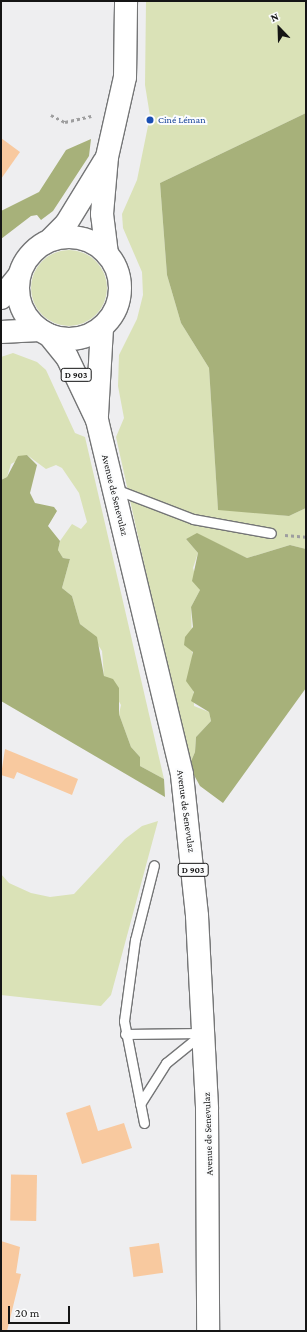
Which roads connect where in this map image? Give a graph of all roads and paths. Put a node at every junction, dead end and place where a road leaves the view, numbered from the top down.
1 (126, 1) edge
2 (51, 115) dead end
3 (91, 116) dead end
4 (107, 157) junction
5 (52, 239) junction
6 (107, 254) junction
7 (19, 276) junction
8 (1, 298) edge
9 (102, 327) junction
10 (1, 332) edge
11 (44, 333) junction
12 (97, 420) junction
13 (113, 488) junction
14 (271, 533) joint
15 (306, 537) edge
16 (154, 865) dead end
17 (204, 1033) junction
18 (125, 1034) junction
19 (140, 1104) junction
20 (144, 1122) dead end
21 (208, 1331) edge

1 - 4 main road
2 - 3 path
4 - 5 main road
4 - 6 main road
5 - 6 main road
5 - 7 main road
6 - 9 main road
7 - 8 main road
7 - 11 main road
9 - 11 main road
9 - 12 main road, Avenue de Senevulaz / D 903
10 - 11 main road
11 - 12 main road, Avenue de Senevulaz / D 903
12 - 13 main road, Avenue de Senevulaz / D 903
13 - 14 lane
13 - 17 main road, Avenue de Senevulaz / D 903
14 - 15 path
16 - 18 lane
17 - 18 lane
17 - 19 lane
17 - 21 main road, Avenue de Senevulaz / D 903
18 - 19 lane
19 - 20 lane

